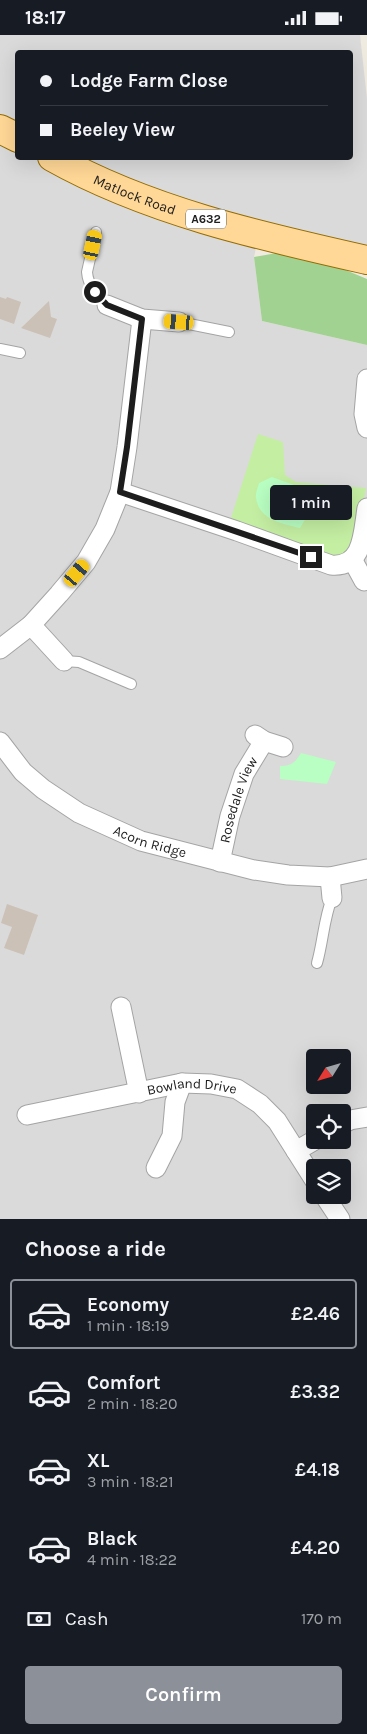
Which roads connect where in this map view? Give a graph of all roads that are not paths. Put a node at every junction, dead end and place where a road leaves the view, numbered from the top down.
1 (0, 129) edge
2 (15, 136) edge
3 (57, 160) edge
4 (96, 232) dead end
5 (367, 260) edge
6 (107, 305) joint
7 (142, 319) junction
8 (179, 322) joint
9 (229, 332) dead end
10 (0, 349) edge
11 (20, 353) dead end
12 (367, 379) edge
13 (367, 429) edge
14 (120, 492) junction
15 (367, 508) edge
16 (352, 559) junction
17 (364, 581) dead end
18 (31, 625) junction
19 (0, 649) edge
20 (64, 661) joint
21 (131, 684) dead end
22 (0, 743) edge
23 (283, 747) dead end
24 (220, 862) junction
25 (367, 869) edge
26 (330, 877) junction
27 (332, 897) joint
28 (317, 963) dead end
29 (121, 1007) dead end
30 (182, 1083) junction
31 (139, 1093) junction
32 (26, 1115) dead end
33 (367, 1117) edge
34 (351, 1120) edge
35 (306, 1145) edge
36 (296, 1151) junction
37 (306, 1167) edge
38 (156, 1168) dead end
39 (330, 1204) edge
40 (340, 1219) edge

1 - 2 main road
3 - 5 main road, Matlock Road / A632
4 - 6 lane
6 - 7 street
7 - 8 street
7 - 14 street
8 - 9 lane
10 - 11 lane
12 - 13 street
14 - 16 street
14 - 18 street
15 - 16 street
16 - 17 street
18 - 19 street
18 - 20 street
20 - 21 lane
22 - 24 street, Acorn Ridge
23 - 24 street, Rosedale View
24 - 26 street, Acorn Ridge
25 - 26 street, Acorn Ridge
26 - 27 street
27 - 28 lane
29 - 31 street
30 - 31 street, Bowland Drive
30 - 36 street, Bowland Drive
30 - 38 street
31 - 32 street, Bowland Drive
33 - 34 street
35 - 36 street
36 - 37 street, Bowland Drive
39 - 40 street

